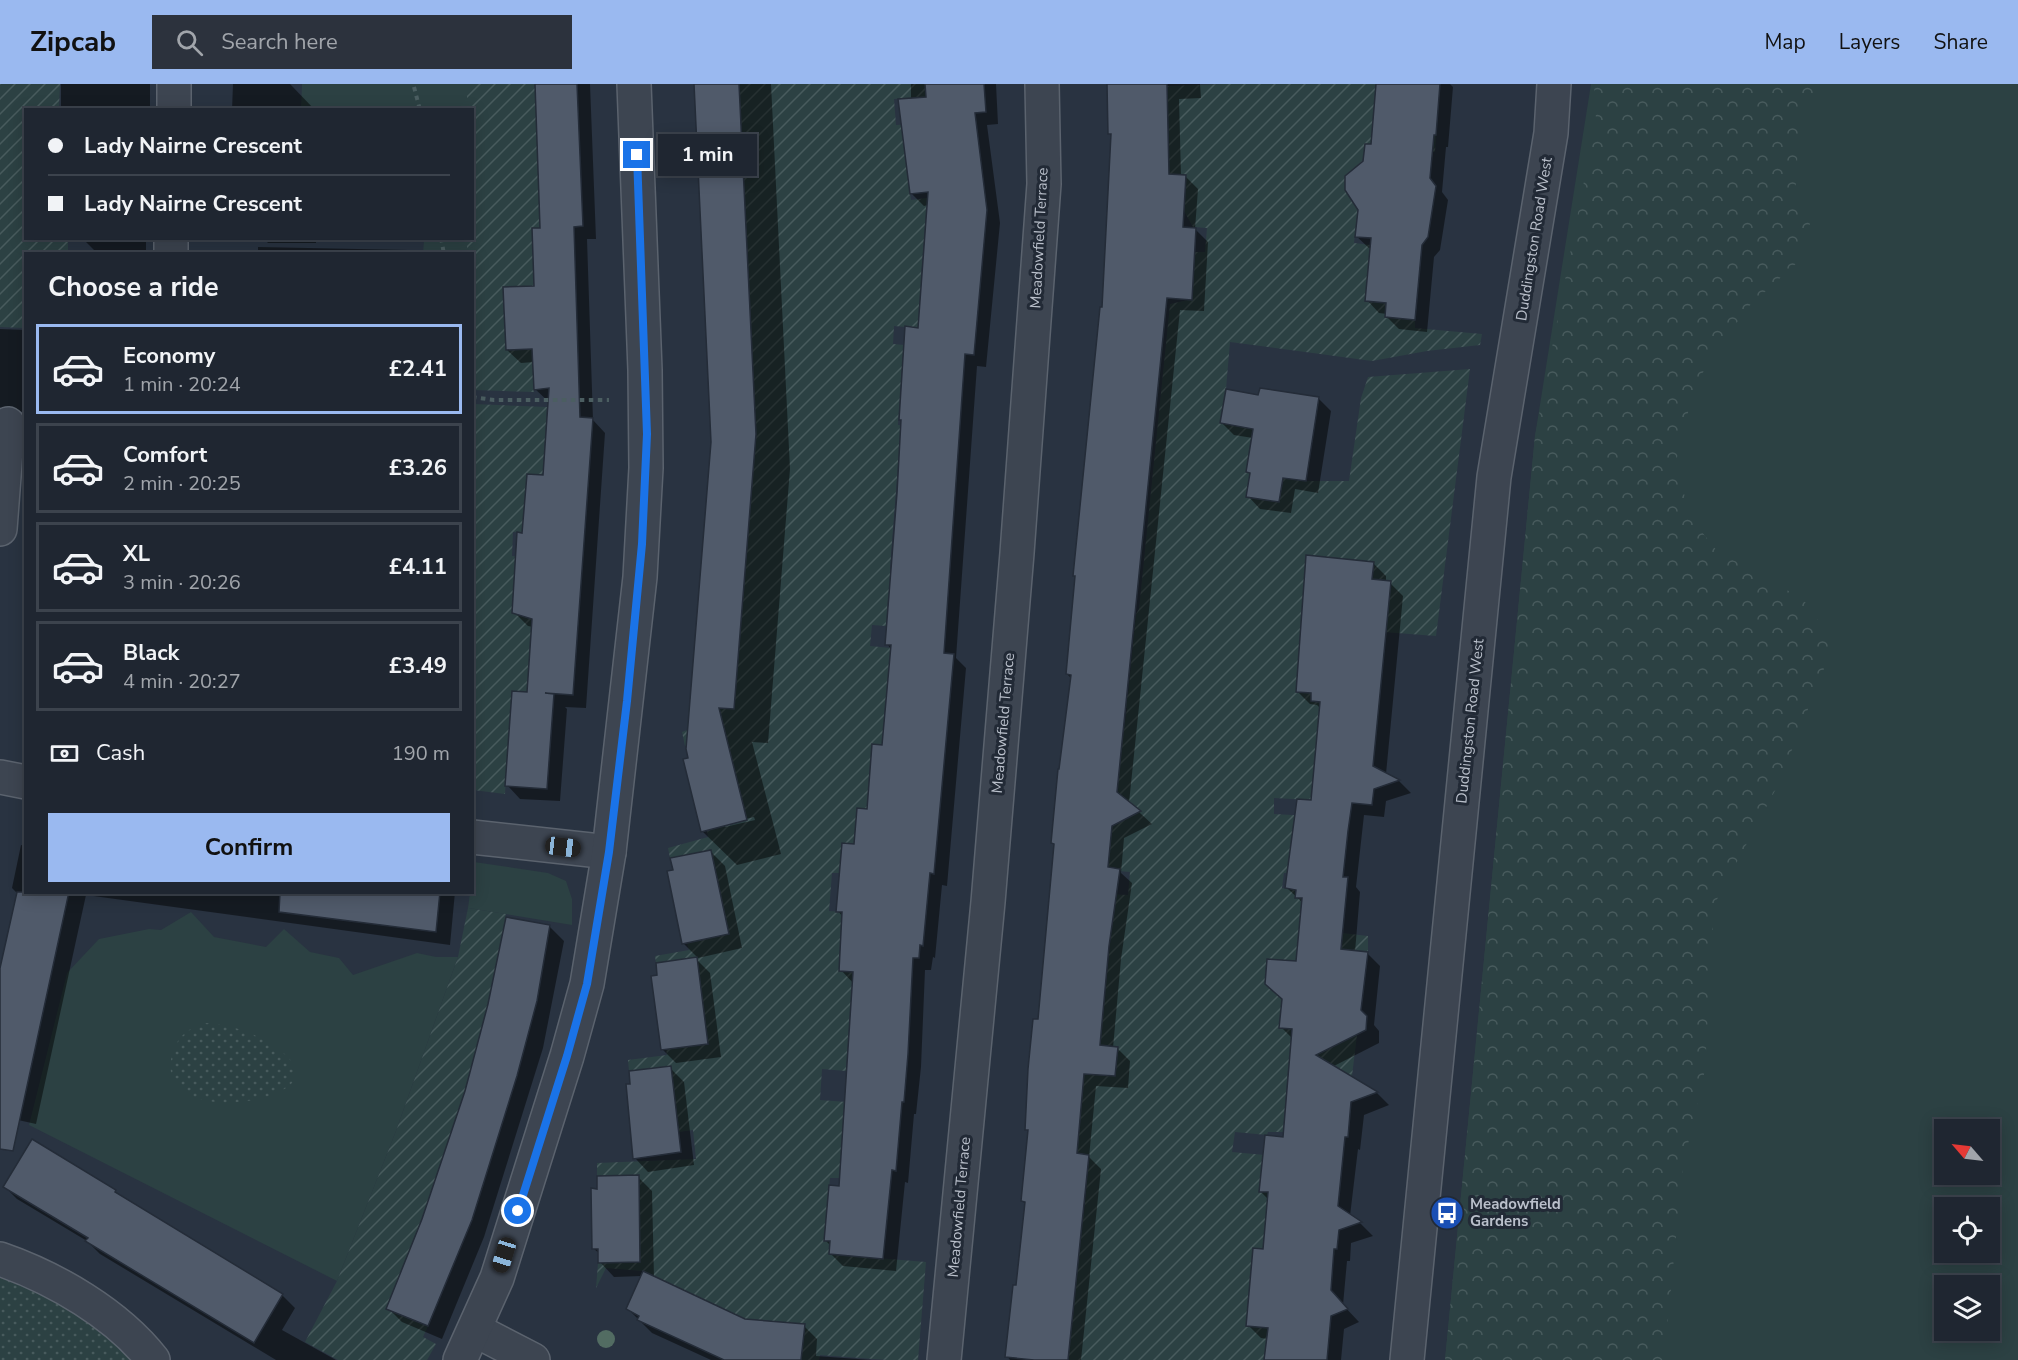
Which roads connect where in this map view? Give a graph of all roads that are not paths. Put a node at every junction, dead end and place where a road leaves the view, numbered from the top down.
1 (174, 84) edge
2 (634, 84) edge
3 (1042, 84) edge
4 (1554, 84) edge
5 (174, 108) edge
6 (11, 425) edge
7 (0, 530) edge
8 (0, 777) edge
9 (24, 782) edge
10 (474, 837) edge
11 (609, 852) junction
12 (0, 1259) edge
13 (475, 1330) junction
14 (153, 1360) edge
15 (460, 1360) edge
16 (533, 1360) edge
17 (944, 1360) edge
18 (1407, 1360) edge

1 - 5 street
2 - 11 street
3 - 17 street, Meadowfield Terrace
4 - 18 street, Duddingston Road West
6 - 7 street
8 - 9 street
10 - 11 street
11 - 13 street
12 - 14 street
13 - 15 street
13 - 16 street

